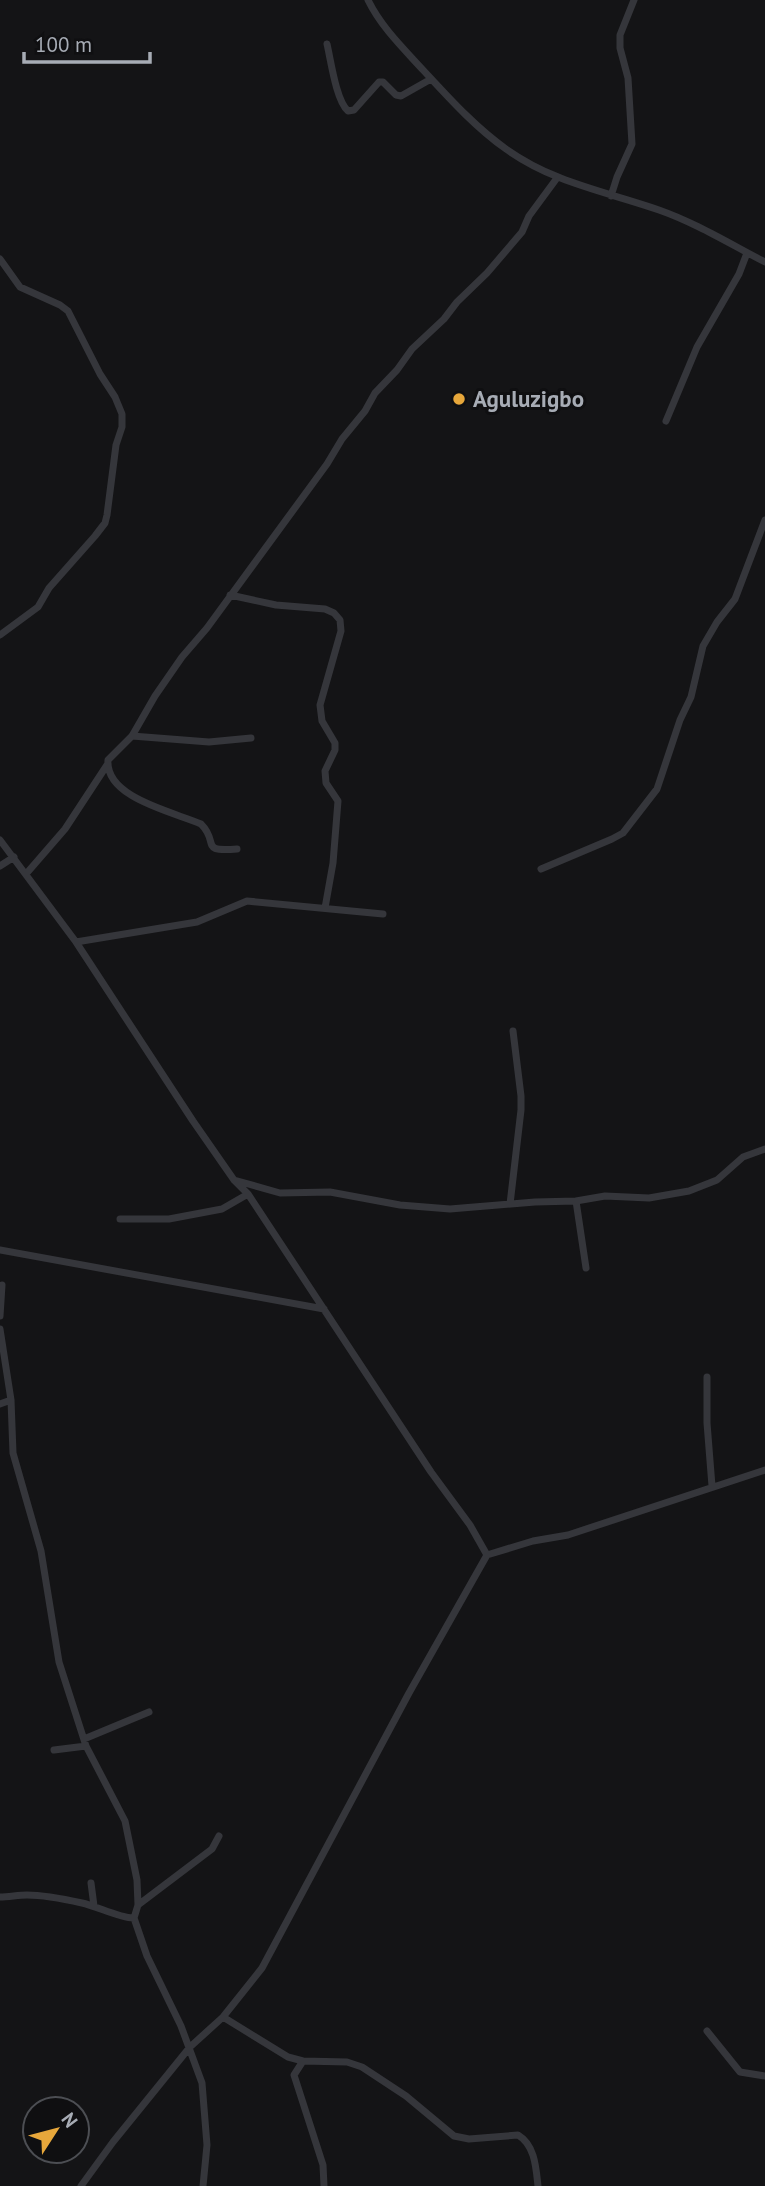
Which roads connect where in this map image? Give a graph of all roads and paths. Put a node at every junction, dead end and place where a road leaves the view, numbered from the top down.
1 (368, 0) edge
2 (634, 0) edge
3 (327, 44) dead end
4 (431, 79) junction
5 (557, 178) junction
6 (611, 196) junction
7 (747, 253) junction
8 (0, 258) edge
9 (765, 262) edge
10 (666, 421) dead end
11 (765, 520) edge
12 (230, 596) junction
13 (0, 635) edge
14 (132, 736) junction
15 (251, 738) dead end
16 (107, 765) junction
17 (0, 840) edge
18 (237, 849) dead end
19 (13, 857) junction
20 (0, 866) edge
21 (541, 869) dead end
22 (26, 874) junction
23 (325, 908) junction
24 (383, 914) dead end
25 (76, 942) junction
26 (513, 1031) dead end
27 (765, 1149) edge
28 (234, 1180) junction
29 (248, 1194) junction
30 (576, 1201) junction
31 (510, 1204) junction
32 (120, 1219) dead end
33 (0, 1250) edge
34 (586, 1268) dead end
35 (2, 1285) dead end
36 (324, 1309) junction
37 (0, 1316) edge
38 (0, 1329) edge
39 (707, 1377) dead end
40 (11, 1400) junction
41 (0, 1404) edge
42 (765, 1469) edge
43 (712, 1486) junction
44 (487, 1555) junction
45 (149, 1712) dead end
46 (85, 1742) junction
47 (54, 1751) dead end
48 (219, 1836) dead end
49 (91, 1883) dead end
50 (0, 1897) edge
51 (138, 1905) junction
52 (94, 1906) junction
53 (134, 1918) junction
54 (222, 2017) junction
55 (707, 2031) dead end
56 (190, 2047) junction
57 (303, 2061) junction
58 (765, 2076) edge
59 (81, 2186) edge
60 (203, 2186) edge
61 (324, 2186) edge
62 (538, 2186) edge

1 - 4 street
2 - 6 street
3 - 4 street
4 - 5 street
5 - 6 street
5 - 12 street
6 - 7 street
7 - 9 street
7 - 10 street
8 - 13 street
11 - 21 street
12 - 14 street
12 - 23 street
14 - 15 street
14 - 16 street
16 - 18 street
16 - 22 street
17 - 19 street
19 - 20 street
19 - 22 street
22 - 25 street
23 - 24 street
23 - 25 street
25 - 28 street
26 - 31 street
27 - 30 street
28 - 29 street
28 - 31 street
29 - 32 street
29 - 36 street
30 - 31 street
30 - 34 street
33 - 36 street
35 - 37 street
36 - 44 street
38 - 40 street
39 - 43 street
40 - 41 street
40 - 46 street
42 - 43 street
43 - 44 street
44 - 54 street
45 - 46 street
46 - 47 street
46 - 51 street
48 - 51 street
49 - 52 street
50 - 52 street
51 - 53 street
52 - 53 street
53 - 56 street
54 - 56 street
54 - 57 street
55 - 58 street
56 - 59 street
56 - 60 street
57 - 61 street
57 - 62 street

